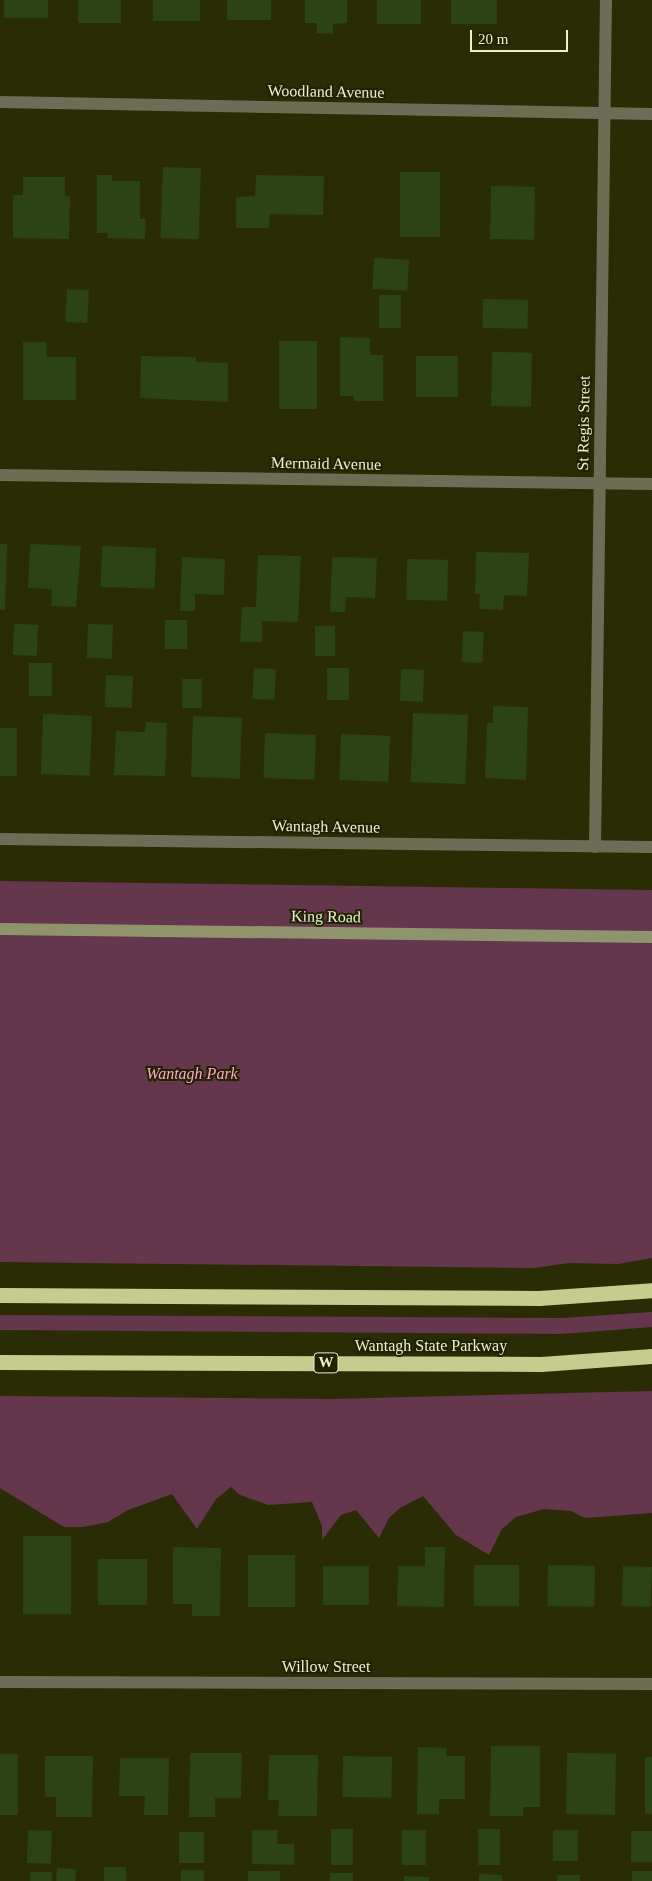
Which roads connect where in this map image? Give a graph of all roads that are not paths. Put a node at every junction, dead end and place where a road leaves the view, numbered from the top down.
1 (606, 0) edge
2 (0, 102) edge
3 (605, 114) junction
4 (652, 114) edge
5 (0, 475) edge
6 (652, 484) edge
7 (600, 485) junction
8 (0, 839) edge
9 (595, 847) junction
10 (652, 847) edge
11 (0, 929) edge
12 (652, 938) edge
13 (652, 1290) edge
14 (0, 1295) edge
15 (652, 1356) edge
16 (0, 1362) edge
17 (0, 1682) edge
18 (652, 1684) edge

1 - 3 street, St Regis Street
2 - 3 street, Woodland Avenue
3 - 4 street, Woodland Avenue
3 - 7 street, St Regis Street
5 - 7 street, Mermaid Avenue
6 - 7 street, Mermaid Avenue
7 - 9 street, St Regis Street
8 - 9 street, Wantagh Avenue
9 - 10 street, Wantagh Avenue
11 - 12 street, King Road
13 - 14 highway
15 - 16 highway, Wantagh State Parkway / W
17 - 18 street, Willow Street

